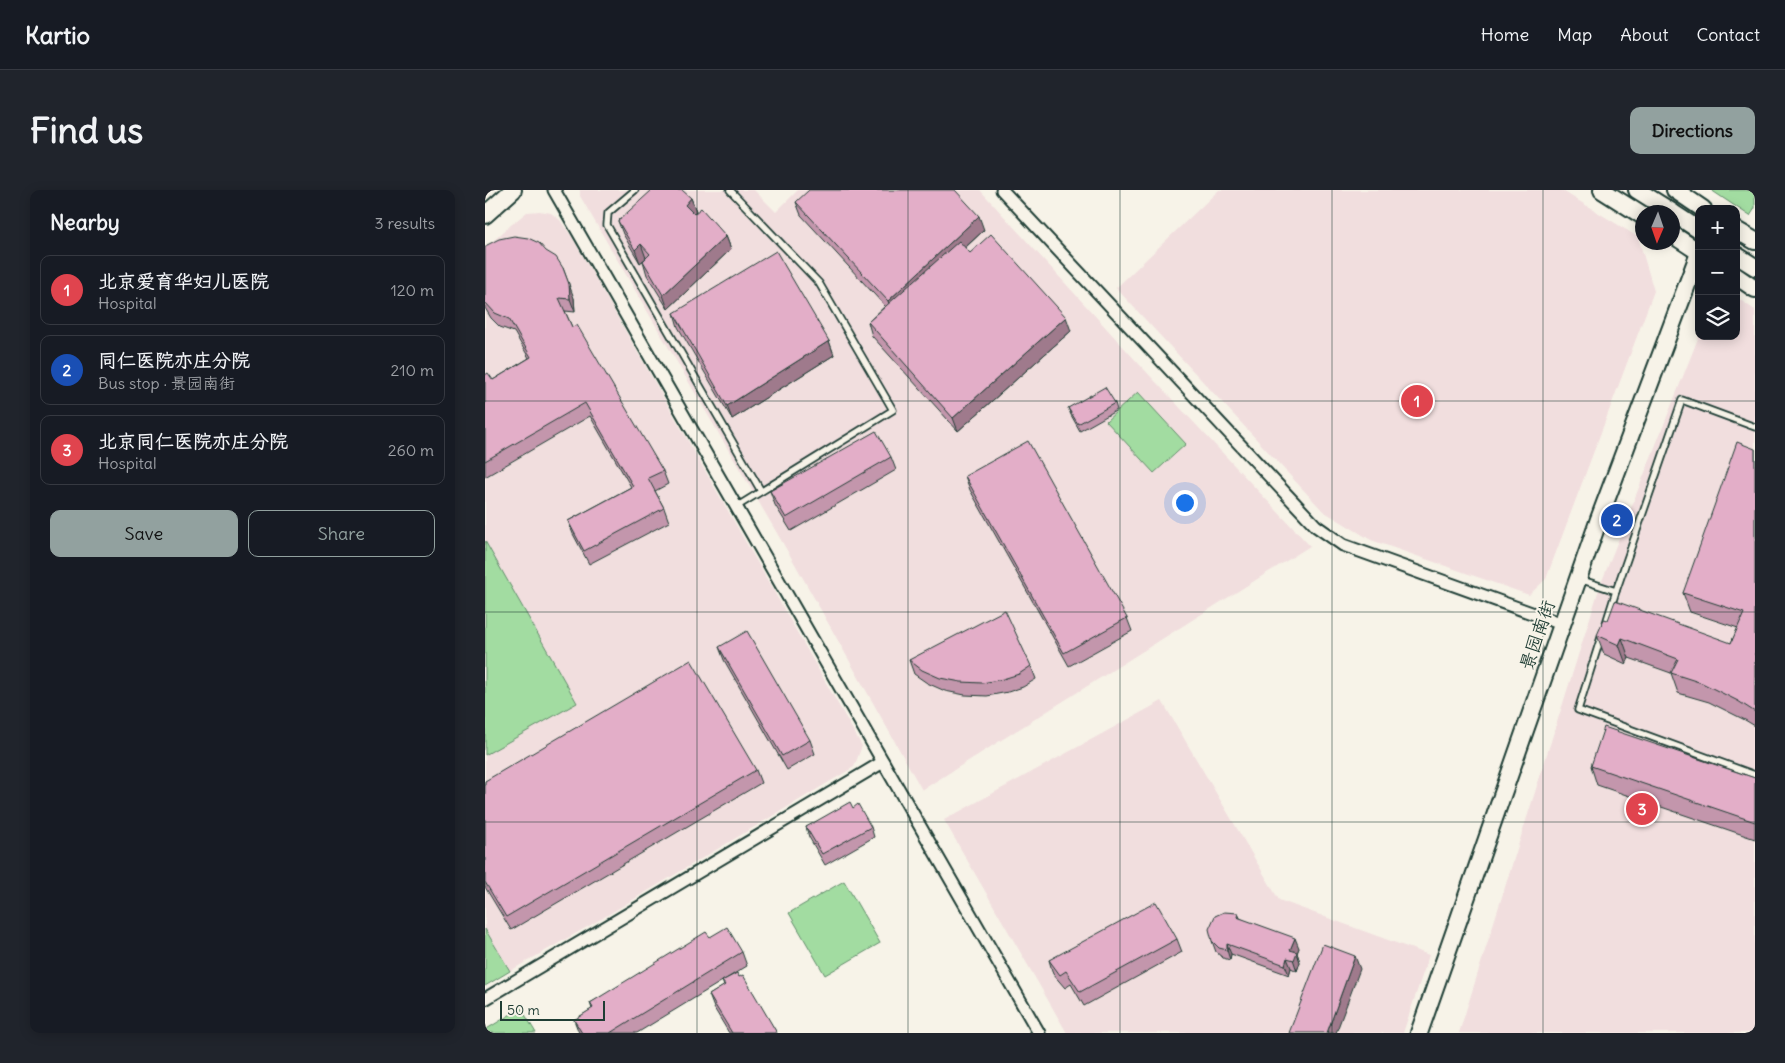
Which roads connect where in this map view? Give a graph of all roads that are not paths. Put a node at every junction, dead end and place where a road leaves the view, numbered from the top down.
1 (513, 190) edge
2 (554, 190) edge
3 (635, 190) edge
4 (730, 190) edge
5 (1002, 190) edge
6 (1602, 190) edge
7 (1637, 190) edge
8 (1675, 190) edge
9 (1660, 205) edge
10 (1697, 205) edge
11 (1635, 211) edge
12 (485, 215) edge
13 (1680, 218) edge
14 (1695, 227) edge
15 (1740, 232) edge
16 (1680, 240) edge
17 (1755, 241) edge
18 (1696, 250) edge
19 (1740, 258) edge
20 (1695, 263) edge
21 (1755, 267) edge
22 (1740, 279) edge
23 (1755, 289) edge
24 (1755, 427) edge
25 (761, 491) junction
26 (736, 506) junction
27 (1578, 578) junction
28 (1616, 592) junction
29 (1562, 624) junction
30 (883, 762) junction
31 (1755, 775) edge
32 (485, 999) edge
33 (1039, 1033) edge
34 (1419, 1033) edge

1 - 12 street
2 - 26 street
3 - 25 lane
4 - 25 lane
5 - 29 street
6 - 11 street
7 - 9 street
8 - 10 street
13 - 14 street
15 - 17 street
16 - 18 street
19 - 21 street
20 - 27 street, 景园南街
22 - 23 street
24 - 28 lane
25 - 26 lane
26 - 30 street
27 - 28 lane
27 - 29 street, 景园南街
28 - 31 lane
29 - 34 street, 景园南街
30 - 32 street
30 - 33 street

